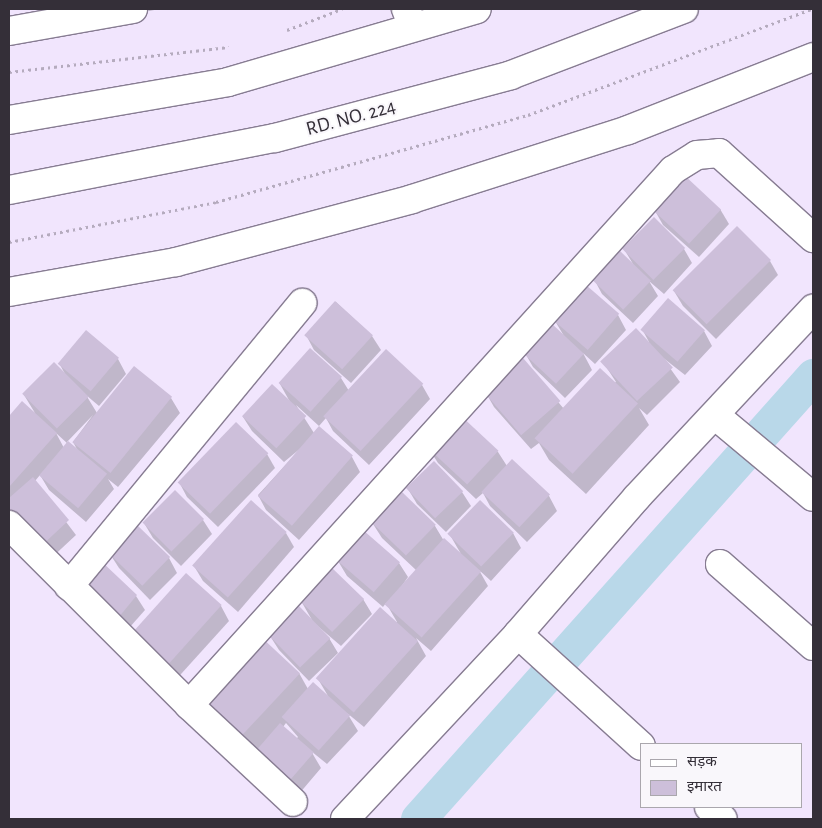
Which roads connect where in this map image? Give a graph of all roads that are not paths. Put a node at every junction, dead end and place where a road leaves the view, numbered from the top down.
1 (133, 9) edge
2 (477, 9) edge
3 (684, 9) edge
4 (410, 18) edge
5 (9, 31) edge
6 (813, 57) edge
7 (9, 120) edge
8 (9, 190) edge
9 (813, 238) edge
10 (9, 292) edge
11 (302, 304) dead end
12 (813, 309) edge
13 (716, 416) junction
14 (813, 496) edge
15 (9, 526) edge
16 (720, 564) dead end
17 (70, 586) junction
18 (518, 634) junction
19 (813, 646) edge
20 (189, 705) junction
21 (640, 745) edge
22 (293, 802) dead end
23 (710, 808) edge
24 (345, 819) edge
25 (723, 819) edge

1 - 5 street
2 - 4 street
3 - 8 street, RD. NO. 224
4 - 7 street
6 - 10 street
9 - 20 street
11 - 17 street
12 - 13 street
13 - 14 street
13 - 18 street
15 - 17 street
16 - 19 street
17 - 20 street
18 - 21 street
18 - 24 street
20 - 22 street
23 - 25 street

